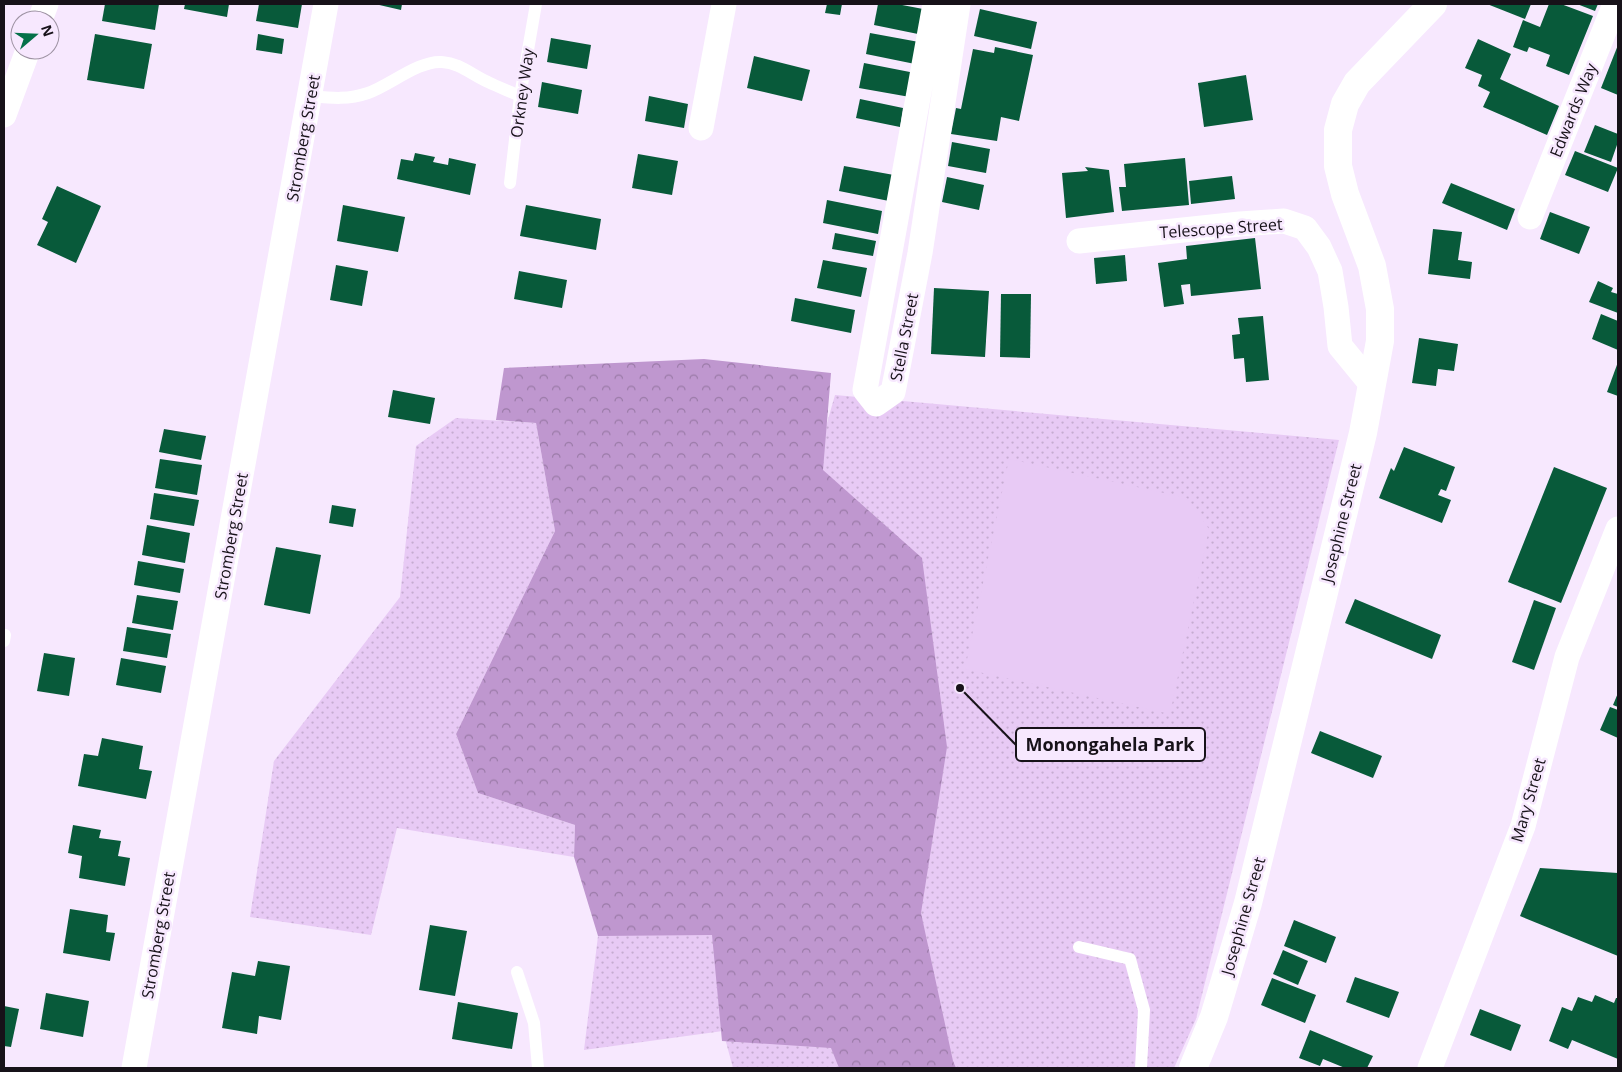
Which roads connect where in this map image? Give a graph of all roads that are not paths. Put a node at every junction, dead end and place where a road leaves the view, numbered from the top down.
1 (326, 4) edge
2 (536, 4) edge
3 (724, 4) edge
4 (935, 4) edge
5 (958, 4) edge
6 (1433, 4) edge
7 (1616, 4) edge
8 (24, 60) edge
9 (311, 96) junction
10 (520, 96) junction
11 (4, 115) edge
12 (701, 128) dead end
13 (510, 183) dead end
14 (1530, 217) dead end
15 (1079, 241) dead end
16 (1372, 385) junction
17 (1618, 529) edge
18 (1079, 947) dead end
19 (517, 972) dead end
20 (134, 1068) edge
21 (538, 1068) edge
22 (1141, 1068) edge
23 (1193, 1068) edge
24 (1430, 1068) edge

1 - 9 street, Stromberg Street
2 - 10 lane, Orkney Way
3 - 12 street
4 - 5 street, Stella Street
6 - 16 street, Josephine Street
7 - 14 street, Edwards Way
8 - 11 street
9 - 10 lane
9 - 20 street, Stromberg Street
10 - 13 lane, Orkney Way
15 - 16 street, Telescope Street
16 - 23 street, Josephine Street
17 - 24 street, Mary Street
18 - 22 lane
19 - 21 lane

